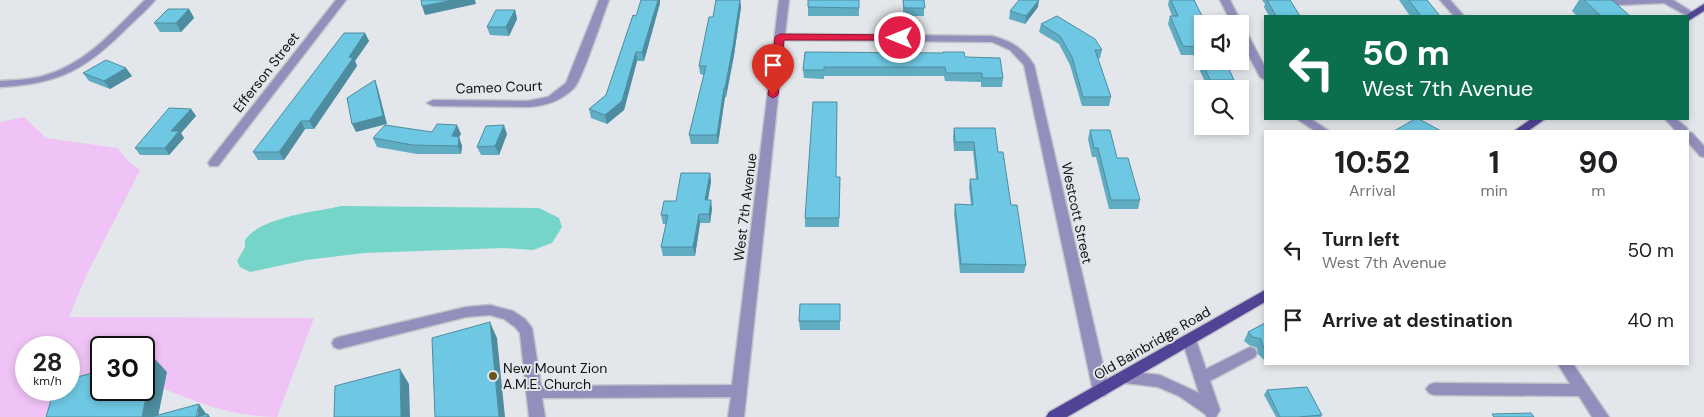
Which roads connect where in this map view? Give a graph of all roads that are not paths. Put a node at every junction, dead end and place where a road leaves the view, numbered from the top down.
1 (150, 0) edge
2 (341, 0) edge
3 (604, 0) edge
4 (784, 0) edge
5 (1225, 0) edge
6 (1445, 0) edge
7 (1664, 0) edge
8 (1597, 3) edge
9 (1695, 13) edge
10 (1233, 15) edge
11 (1458, 15) edge
12 (1704, 20) edge
13 (780, 37) junction
14 (1249, 46) edge
15 (1264, 75) edge
16 (0, 84) edge
17 (433, 103) dead end
18 (1305, 120) edge
19 (1537, 120) edge
20 (1671, 120) edge
21 (1322, 130) edge
22 (1522, 130) edge
23 (1682, 130) edge
24 (1689, 137) edge
25 (1704, 153) edge
26 (214, 163) dead end
27 (1264, 296) edge
28 (1189, 340) junction
29 (339, 343) dead end
30 (1250, 353) dead end
31 (1566, 365) edge
32 (1125, 377) junction
33 (1201, 379) junction
34 (1434, 390) dead end
35 (1583, 390) junction
36 (739, 391) junction
37 (1101, 391) junction
38 (534, 392) junction
39 (1213, 414) edge
40 (537, 417) edge
41 (736, 417) edge
42 (1054, 417) edge
43 (1601, 417) edge

1 - 16 street
2 - 26 street, Efferson Street
3 - 17 street, Cameo Court
4 - 13 street, West 7th Avenue
5 - 10 street
6 - 11 street
7 - 8 street
7 - 9 street
9 - 12 street
13 - 36 street, West 7th Avenue
13 - 37 street, Westcott Street
14 - 15 street
18 - 21 street
19 - 22 main road
20 - 23 street
24 - 25 street
27 - 28 main road, Old Bainbridge Road
28 - 32 main road, Old Bainbridge Road
28 - 33 street
29 - 38 street
30 - 33 street
31 - 35 street
32 - 37 main road, Old Bainbridge Road
32 - 39 street
33 - 39 street
34 - 35 street
35 - 43 street
36 - 38 street
36 - 41 street, West 7th Avenue
37 - 42 main road, Old Bainbridge Road
38 - 40 street

